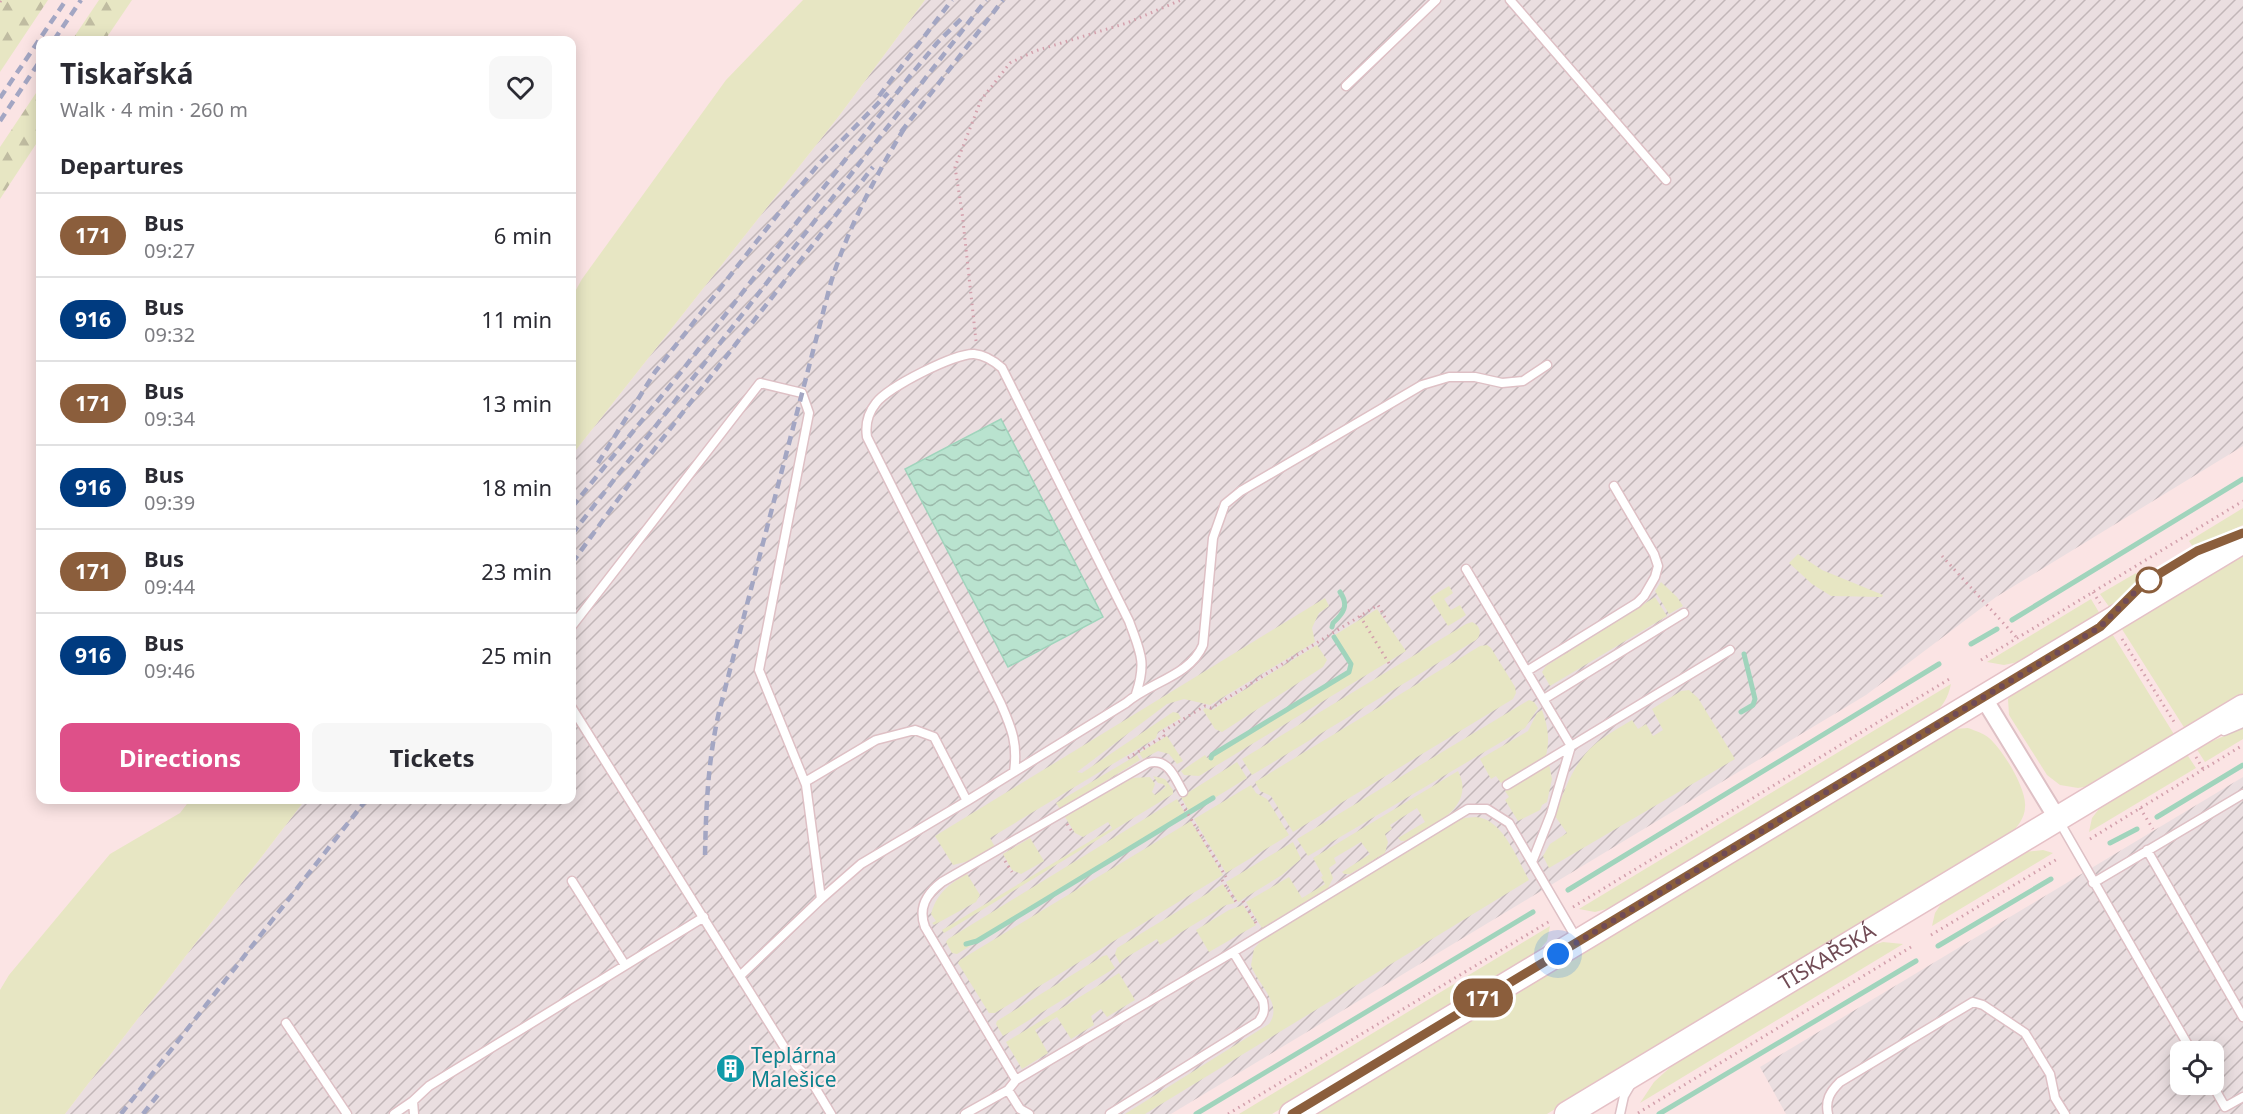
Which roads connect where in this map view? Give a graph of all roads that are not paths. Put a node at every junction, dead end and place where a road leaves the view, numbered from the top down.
1 (1420, 0) edge
2 (1436, 0) edge
3 (1510, 0) edge
4 (1425, 10) junction
5 (1346, 86) dead end
6 (1666, 180) dead end
7 (1547, 365) dead end
8 (1614, 486) dead end
9 (2243, 532) edge
10 (2243, 541) edge
11 (1466, 569) dead end
12 (1684, 614) dead end
13 (576, 621) edge
14 (2100, 627) junction
15 (1730, 650) dead end
16 (1527, 671) junction
17 (1136, 694) junction
18 (1983, 697) junction
19 (1544, 699) junction
20 (2243, 707) edge
21 (576, 714) edge
22 (2243, 723) edge
23 (1571, 746) junction
24 (2162, 756) junction
25 (1014, 772) junction
26 (805, 782) junction
27 (1507, 785) dead end
28 (1180, 794) road end
29 (2243, 794) edge
30 (967, 801) junction
31 (2057, 818) junction
32 (2147, 850) junction
33 (1532, 862) junction
34 (572, 881) dead end
35 (2093, 883) junction
36 (821, 899) junction
37 (704, 917) junction
38 (1578, 941) junction
39 (1233, 952) junction
40 (625, 965) junction
41 (741, 975) junction
42 (2243, 1017) edge
43 (286, 1023) dead end
44 (2186, 1041) edge
45 (1655, 1061) junction
46 (1016, 1080) junction
47 (1008, 1090) junction
48 (2218, 1095) edge
49 (2243, 1097) edge
50 (413, 1101) junction
51 (347, 1114) edge
52 (394, 1114) edge
53 (414, 1114) edge
54 (831, 1114) edge
55 (965, 1114) edge
56 (1029, 1114) edge
57 (1110, 1114) edge
58 (1292, 1114) edge
59 (1567, 1114) edge
60 (1620, 1114) edge
61 (1828, 1114) edge
62 (2065, 1114) edge

1 - 4 lane
2 - 4 lane
3 - 6 lane
4 - 5 lane
7 - 17 lane
8 - 16 lane
9 - 14 lane
10 - 14 street
11 - 16 lane
12 - 19 lane
13 - 26 lane
14 - 18 street
15 - 23 lane
16 - 19 lane
17 - 25 lane
17 - 25 lane
18 - 31 street
18 - 38 street
19 - 23 lane
20 - 24 street, TISKAŘSKÁ
21 - 37 lane
22 - 24 lane
23 - 27 lane
23 - 33 lane
24 - 31 street, TISKAŘSKÁ
25 - 30 lane
26 - 30 lane
26 - 36 lane
28 - 46 lane
29 - 32 lane
30 - 36 lane
31 - 35 lane
31 - 45 street, TISKAŘSKÁ
32 - 35 lane
32 - 42 lane
33 - 38 lane
33 - 39 lane
34 - 40 lane
35 - 44 lane
36 - 41 lane
37 - 40 lane
37 - 41 lane
38 - 58 street
39 - 46 lane
39 - 57 lane
40 - 50 lane
41 - 54 lane
43 - 51 lane
45 - 59 street, TISKAŘSKÁ
45 - 60 lane
46 - 47 lane
47 - 55 lane
47 - 56 lane
48 - 49 lane
50 - 52 lane
50 - 53 lane
61 - 62 lane

